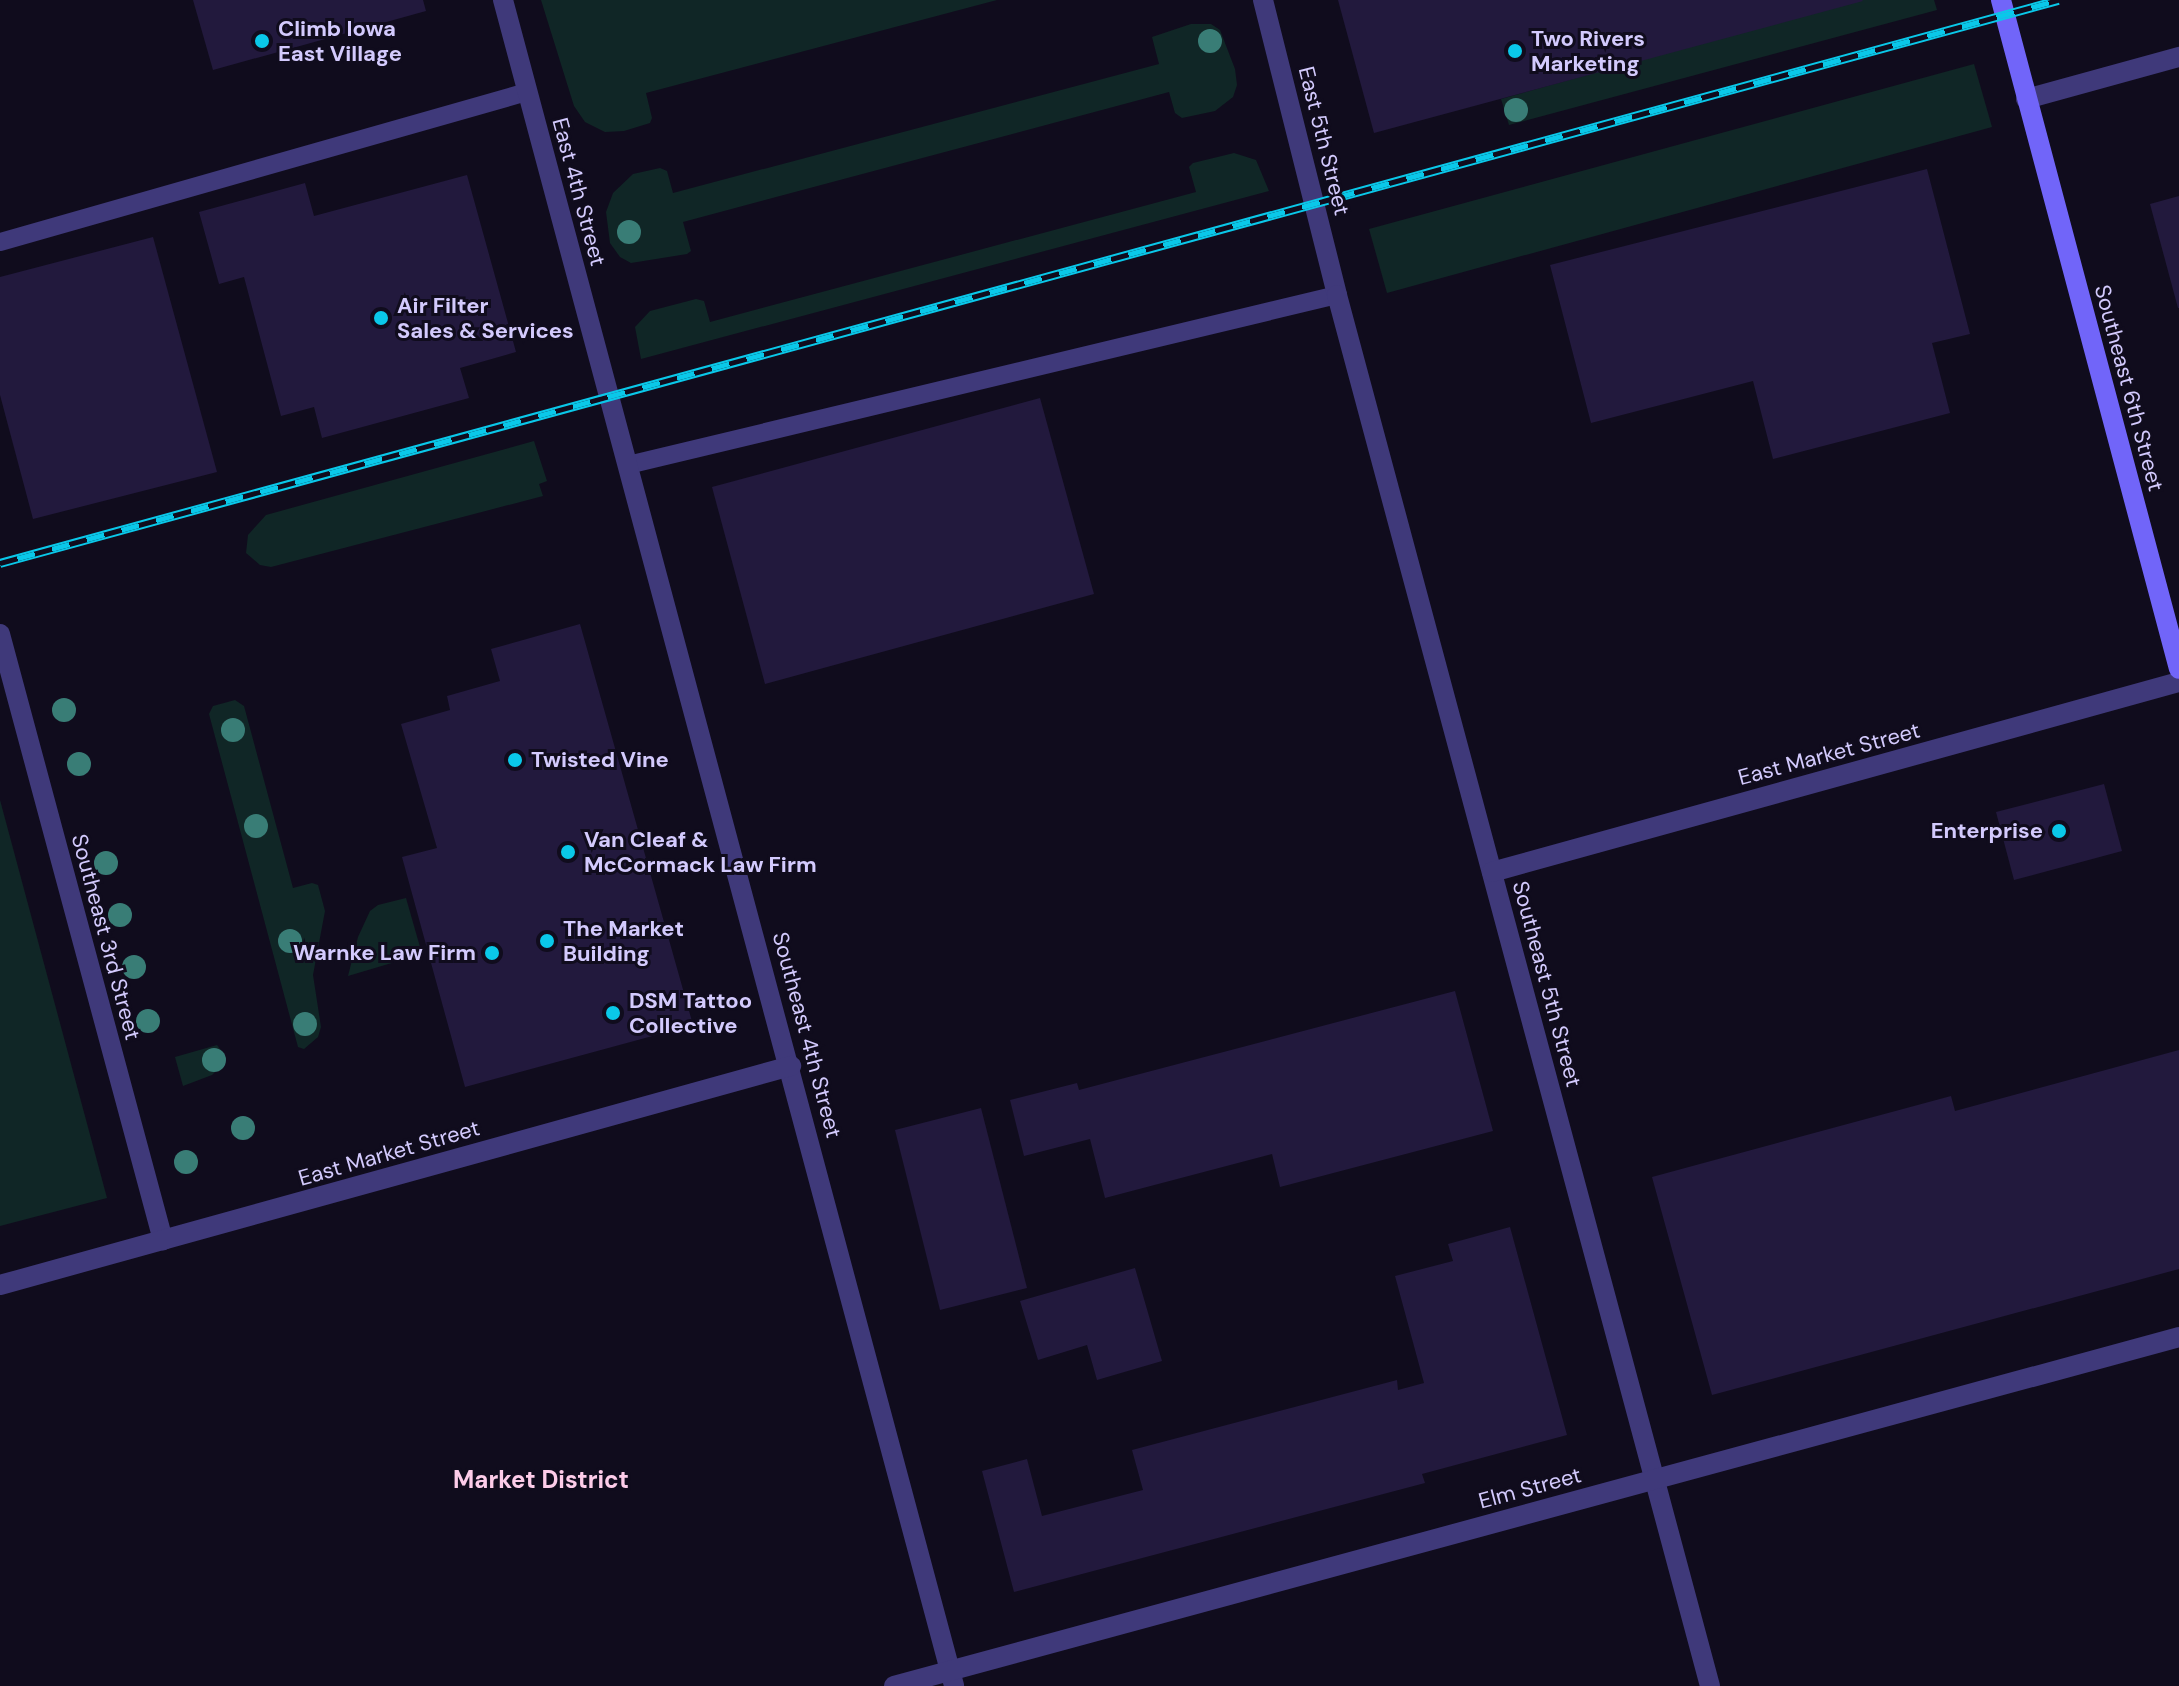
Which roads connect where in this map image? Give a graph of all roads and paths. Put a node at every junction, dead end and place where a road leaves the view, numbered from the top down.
1 (503, 0) edge
2 (1263, 0) edge
3 (2001, 0) edge
4 (2179, 57) edge
5 (527, 92) junction
6 (2029, 109) junction
7 (0, 242) edge
8 (1337, 295) junction
9 (609, 397) joint
10 (628, 465) junction
11 (2, 640) edge
12 (2179, 669) edge
13 (2179, 682) edge
14 (1492, 872) junction
15 (791, 1066) junction
16 (163, 1240) junction
17 (0, 1285) edge
18 (2179, 1337) edge
19 (1655, 1479) junction
20 (952, 1678) edge
21 (894, 1686) edge
22 (1710, 1686) edge

1 - 5 street, East 4th Street
2 - 8 street, East 5th Street
3 - 6 main road, Southeast 6th Street
4 - 6 street
5 - 7 lane
5 - 9 street, East 4th Street
6 - 12 main road, Southeast 6th Street
8 - 10 lane
8 - 14 street, Southeast 5th Street
9 - 10 street, Southeast 4th Street
10 - 15 street, Southeast 4th Street
11 - 16 street, Southeast 3rd Street
13 - 14 street, East Market Street
14 - 19 street, Southeast 5th Street
15 - 16 street, East Market Street
15 - 20 street, Southeast 4th Street
16 - 17 street, East Market Street
18 - 19 street, Elm Street
19 - 20 street, Elm Street
19 - 22 street, Southeast 5th Street
20 - 21 street, Elm Street

